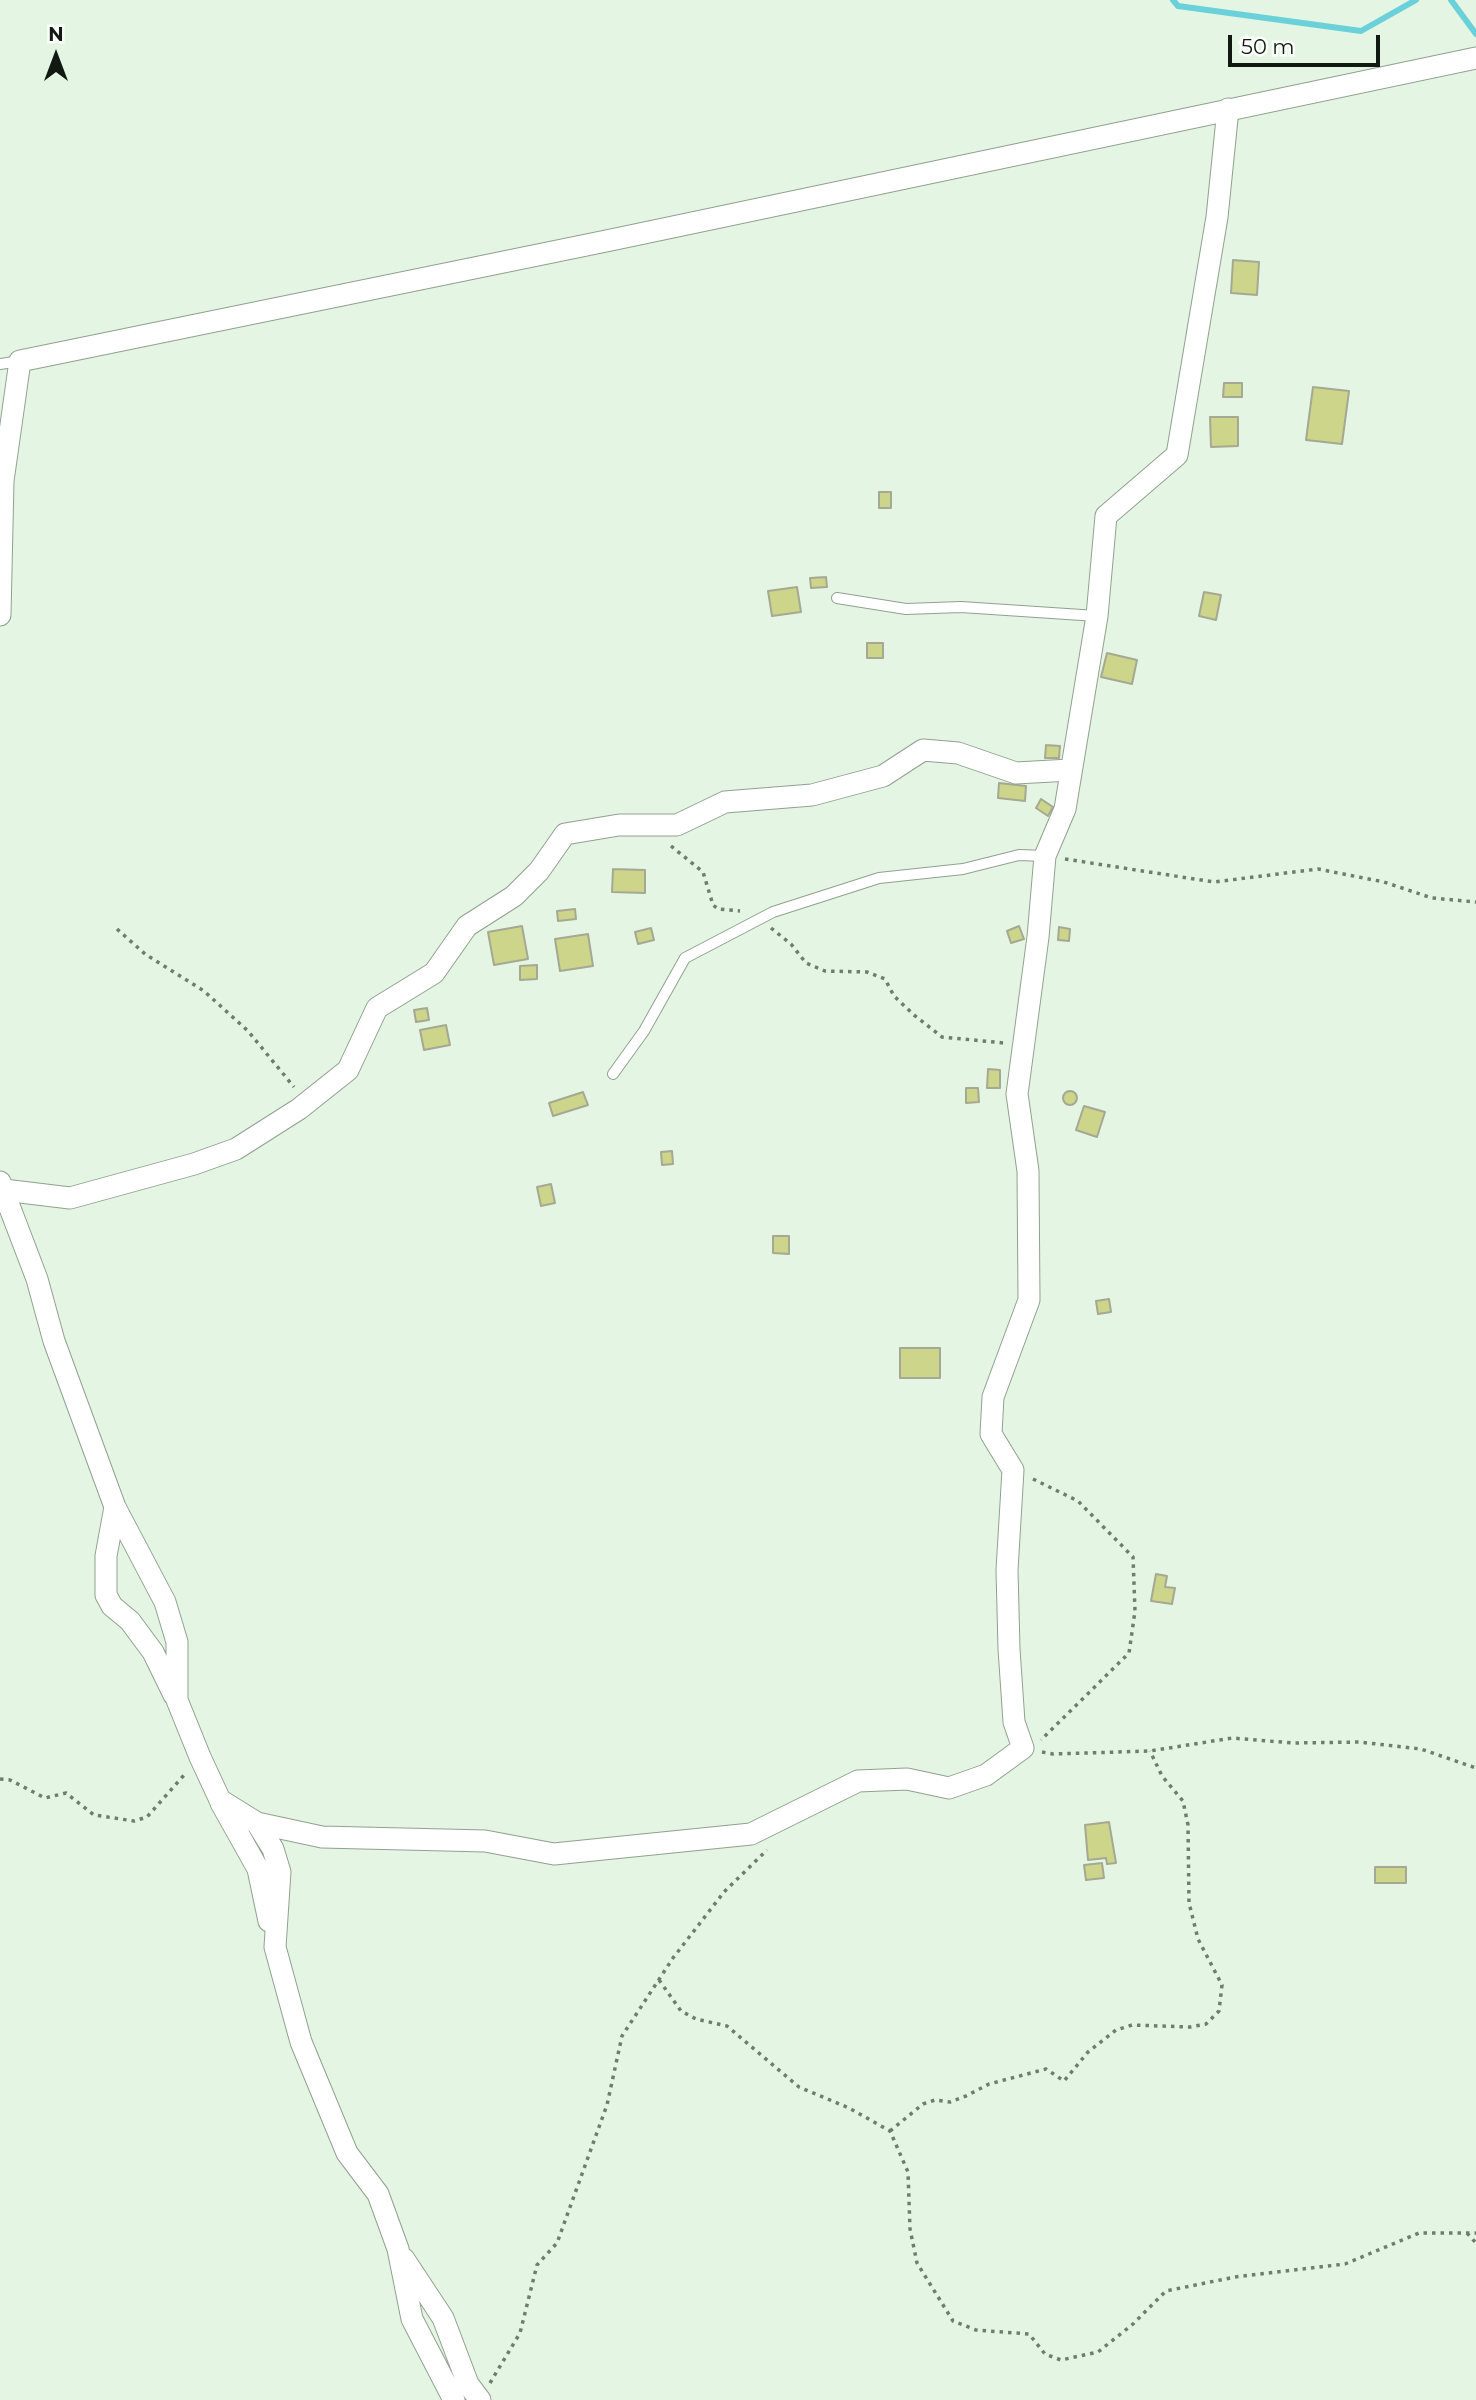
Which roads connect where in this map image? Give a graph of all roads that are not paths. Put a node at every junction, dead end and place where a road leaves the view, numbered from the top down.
1 (1476, 58) edge
2 (1228, 109) junction
3 (10, 363) edge
4 (836, 598) dead end
5 (0, 615) edge
6 (1097, 616) junction
7 (1070, 771) junction
8 (1045, 856) junction
9 (613, 1074) dead end
10 (2, 1186) edge
11 (115, 1507) junction
12 (177, 1700) junction
13 (220, 1800) junction
14 (257, 1824) junction
15 (275, 1947) junction
16 (398, 2249) junction
17 (483, 2394) edge
18 (454, 2400) edge

1 - 2 street
2 - 3 street
2 - 6 street
3 - 5 street
4 - 6 lane
6 - 7 street
7 - 8 street
7 - 10 street
8 - 9 lane
8 - 14 street
10 - 11 street
11 - 12 street
11 - 12 street
12 - 13 street
13 - 14 street
13 - 15 street
14 - 15 street
15 - 16 street
16 - 17 street
16 - 18 street

